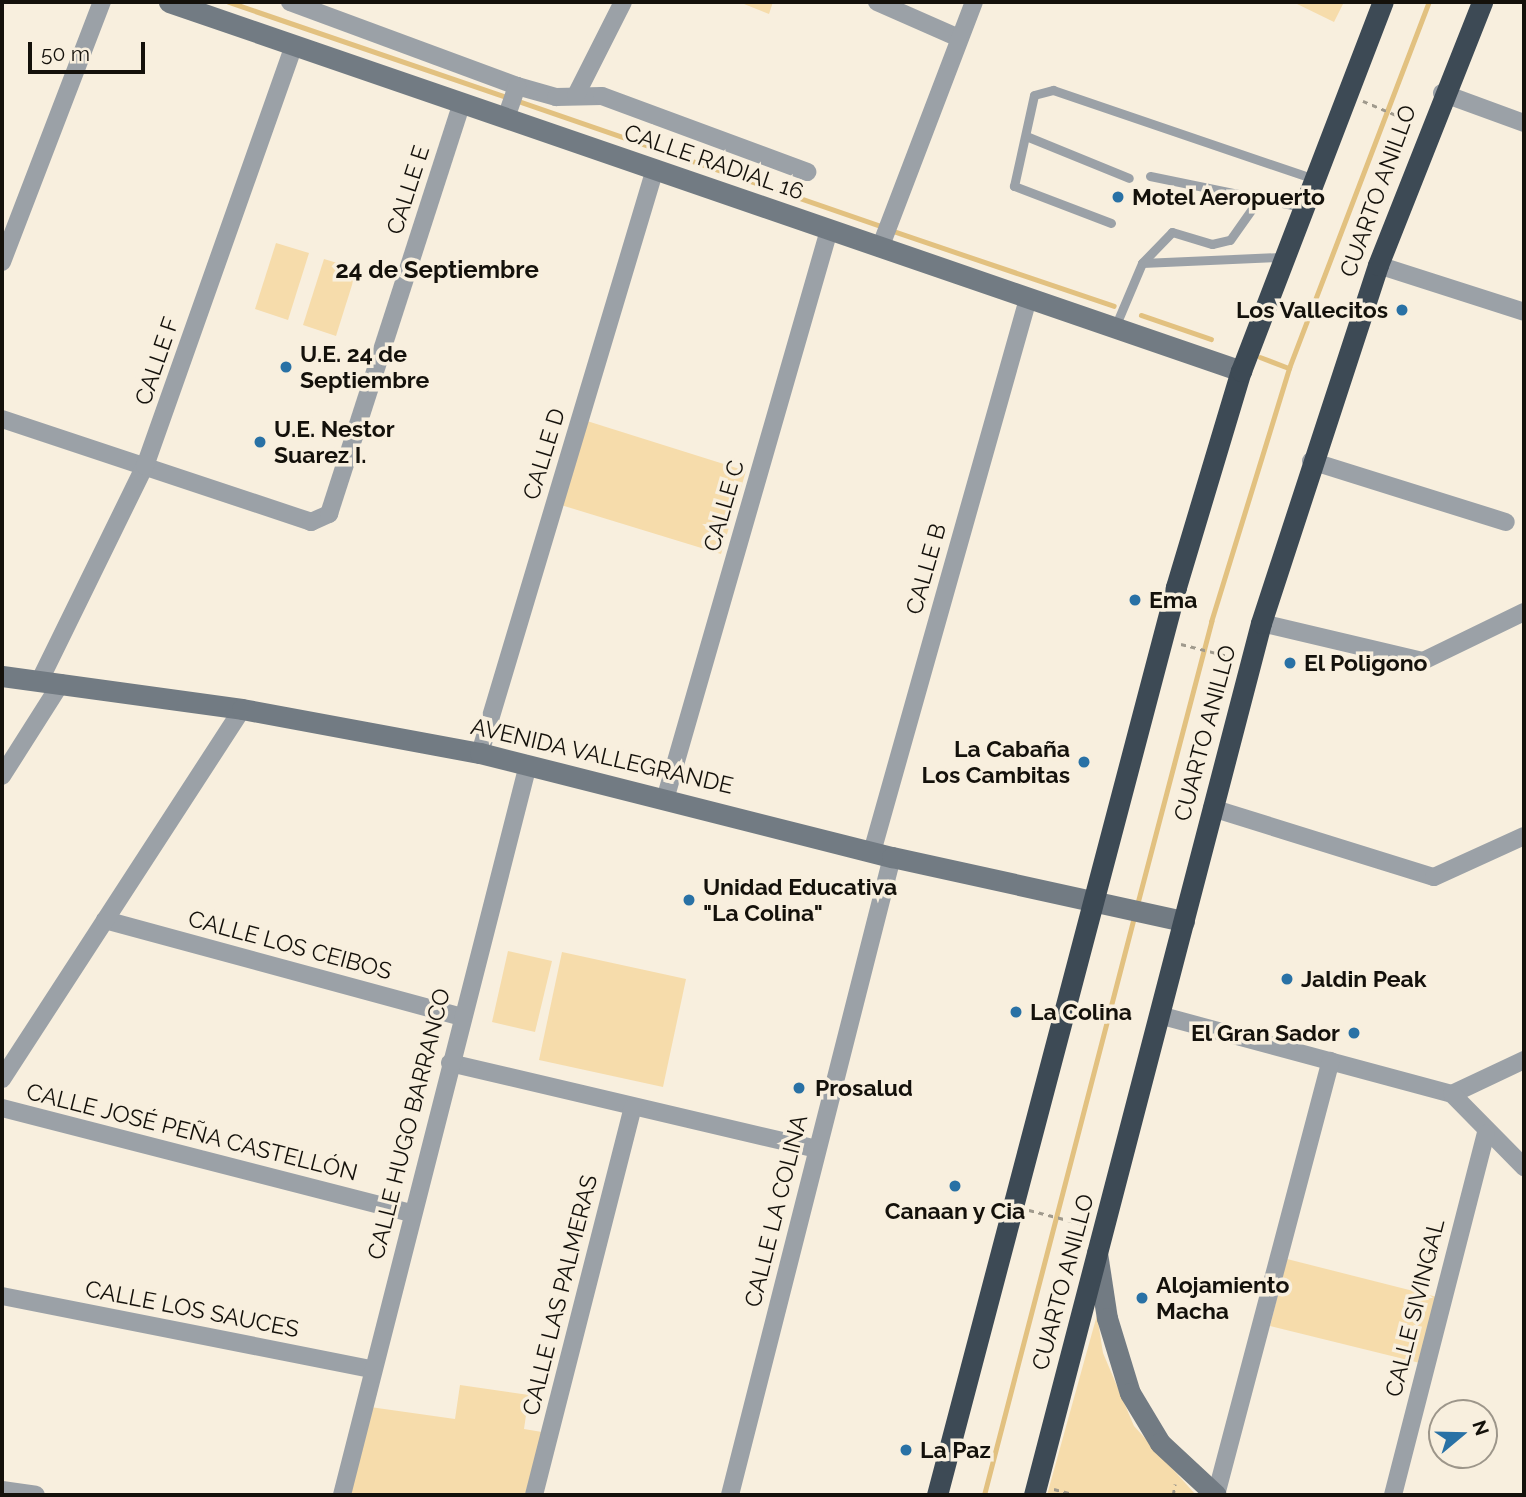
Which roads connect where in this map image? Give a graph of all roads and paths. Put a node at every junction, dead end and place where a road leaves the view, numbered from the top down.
1 (102, 2) edge
2 (172, 2) edge
3 (290, 2) edge
4 (623, 2) edge
5 (877, 2) edge
6 (974, 2) edge
7 (1383, 2) edge
8 (1482, 2) edge
9 (335, 10) edge
10 (959, 38) junction
11 (294, 47) junction
12 (1442, 93) junction
13 (576, 95) junction
14 (512, 100) junction
15 (463, 103) junction
16 (1376, 106) dead end
17 (1400, 117) dead end
18 (1524, 123) edge
19 (1026, 136) junction
20 (655, 169) junction
21 (807, 172) dead end
22 (1150, 176) dead end
23 (1129, 178) dead end
24 (1312, 178) junction
25 (1261, 196) junction
26 (1301, 207) junction
27 (1111, 223) dead end
28 (829, 230) junction
29 (880, 247) junction
30 (1283, 257) junction
31 (2, 262) edge
32 (1142, 263) junction
33 (1378, 265) junction
34 (1028, 299) junction
35 (1524, 312) edge
36 (1114, 329) junction
37 (1241, 371) junction
38 (2, 419) edge
39 (1311, 461) junction
40 (145, 467) junction
41 (1506, 522) dead end
42 (1524, 612) edge
43 (1261, 623) junction
44 (1188, 646) dead end
45 (1228, 657) dead end
46 (2, 676) edge
47 (50, 682) junction
48 (242, 709) junction
49 (480, 753) junction
50 (528, 765) junction
51 (2, 776) edge
52 (666, 796) junction
53 (1212, 808) junction
54 (1524, 836) edge
55 (882, 854) junction
56 (1097, 902) junction
57 (106, 920) junction
58 (1184, 921) junction
59 (1159, 1015) junction
60 (461, 1017) junction
61 (1331, 1060) junction
62 (1524, 1060) edge
63 (450, 1063) junction
64 (2, 1079) edge
65 (1452, 1094) junction
66 (633, 1107) junction
67 (2, 1108) edge
68 (1486, 1134) junction
69 (817, 1149) junction
70 (1524, 1167) edge
71 (1016, 1207) junction
72 (412, 1213) junction
73 (1074, 1221) dead end
74 (1097, 1253) junction
75 (2, 1296) edge
76 (372, 1369) junction
77 (1175, 1484) dead end
78 (2, 1490) edge
79 (1044, 1492) edge
80 (36, 1495) edge
81 (342, 1495) edge
82 (534, 1495) edge
83 (730, 1495) edge
84 (937, 1495) edge
85 (1076, 1495) edge
86 (1173, 1495) edge
87 (1216, 1495) edge
88 (1392, 1495) edge

1 - 31 street
2 - 11 street, CALLE RADIAL 16
3 - 9 street
4 - 13 street
5 - 10 street
6 - 10 street
7 - 24 highway
8 - 12 highway, CUARTO ANILLO
9 - 14 street
10 - 29 street
11 - 15 street, CALLE RADIAL 16
11 - 40 street, CALLE F
12 - 18 street
12 - 33 highway, CUARTO ANILLO
13 - 14 street
13 - 21 street
14 - 15 street, CALLE RADIAL 16
14 - 20 street, CALLE RADIAL 16
15 - 40 street, CALLE E
16 - 17 path
19 - 23 lane
19 - 24 lane
19 - 27 lane
20 - 28 street, CALLE RADIAL 16
20 - 49 street, CALLE D
22 - 25 lane
24 - 26 highway
25 - 26 lane
25 - 32 lane
26 - 30 highway
28 - 29 street, CALLE RADIAL 16
28 - 52 street, CALLE C
29 - 34 street, CALLE RADIAL 16
30 - 32 lane
30 - 37 highway
32 - 36 lane
33 - 35 street
33 - 39 highway, CUARTO ANILLO
34 - 36 street, CALLE RADIAL 16
34 - 55 street, CALLE B
36 - 37 street, CALLE RADIAL 16
37 - 56 highway
38 - 40 street
39 - 41 street
39 - 43 highway, CUARTO ANILLO
40 - 47 street, CALLE F
42 - 43 street
43 - 53 highway, CUARTO ANILLO
44 - 45 path
46 - 47 street, AVENIDA VALLEGRANDE
47 - 48 street, AVENIDA VALLEGRANDE
47 - 51 street, CALLE F
48 - 49 street, AVENIDA VALLEGRANDE
48 - 57 street
49 - 50 street, AVENIDA VALLEGRANDE
50 - 52 street, AVENIDA VALLEGRANDE
50 - 60 street, CALLE HUGO BARRANCO
52 - 55 street, AVENIDA VALLEGRANDE
53 - 54 street
53 - 58 highway, CUARTO ANILLO
55 - 56 street, AVENIDA VALLEGRANDE
55 - 69 street, CALLE LA COLINA
56 - 58 street, AVENIDA VALLEGRANDE
56 - 71 highway
57 - 60 street, CALLE LOS CEIBOS
57 - 64 street
58 - 59 highway, CUARTO ANILLO
59 - 61 street
59 - 74 highway, CUARTO ANILLO
60 - 63 street, CALLE HUGO BARRANCO
61 - 65 street
61 - 87 street
62 - 65 street
63 - 66 street
63 - 72 street, CALLE HUGO BARRANCO
65 - 68 street
66 - 69 street
66 - 82 street, CALLE LAS PALMERAS
67 - 72 street, CALLE JOSÉ PEÑA CASTELLÓN
68 - 70 street
68 - 88 street, CALLE SIVINGAL
69 - 83 street, CALLE LA COLINA
71 - 73 path
71 - 84 highway
72 - 76 street, CALLE HUGO BARRANCO
74 - 79 highway, CUARTO ANILLO
74 - 87 street
75 - 76 street, CALLE LOS SAUCES
76 - 81 street, CALLE HUGO BARRANCO
77 - 86 path
78 - 80 street
79 - 85 path

